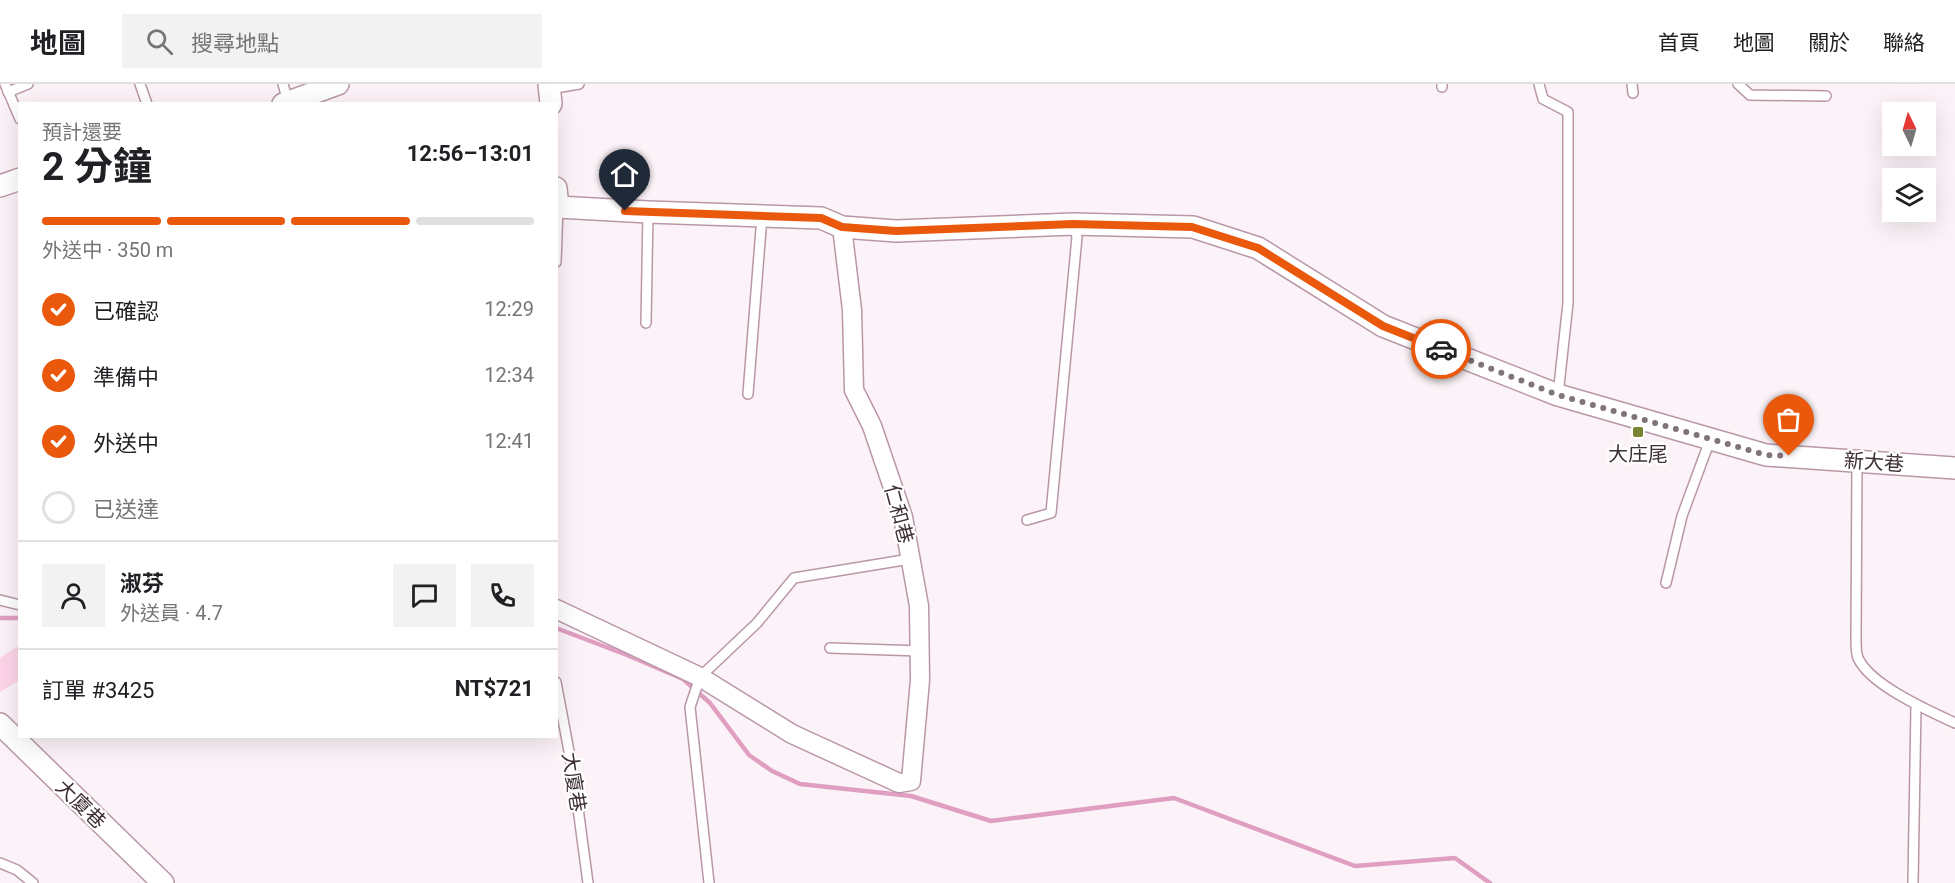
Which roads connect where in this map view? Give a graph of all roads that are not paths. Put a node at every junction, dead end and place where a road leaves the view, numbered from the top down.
1 (28, 84) edge
2 (140, 84) edge
3 (338, 84) edge
4 (579, 84) edge
5 (1539, 84) edge
6 (1738, 84) edge
7 (6, 88) edge
8 (550, 92) edge
9 (1826, 96) dead end
10 (292, 98) edge
11 (146, 102) edge
12 (18, 115) edge
13 (18, 180) edge
14 (0, 186) edge
15 (558, 197) edge
16 (648, 212) junction
17 (762, 216) junction
18 (1073, 224) junction
19 (842, 227) junction
20 (646, 323) dead end
21 (748, 394) dead end
22 (1558, 395) junction
23 (1711, 438) junction
24 (1857, 460) junction
25 (1955, 468) edge
26 (1027, 520) dead end
27 (910, 559) junction
28 (1666, 583) dead end
29 (0, 600) edge
30 (18, 604) edge
31 (558, 610) edge
32 (830, 648) dead end
33 (921, 651) junction
34 (699, 681) junction
35 (558, 693) edge
36 (1916, 705) junction
37 (1955, 723) edge
38 (0, 724) edge
39 (0, 863) edge
40 (33, 883) edge
41 (163, 883) edge
42 (588, 883) edge
43 (709, 883) edge
44 (1913, 883) edge

1 - 7 lane
2 - 11 lane
3 - 10 street
4 - 8 lane
5 - 22 lane
6 - 9 lane
7 - 12 lane
13 - 14 street
15 - 16 street
16 - 17 street
16 - 20 lane
17 - 19 street
17 - 21 lane
18 - 19 street
18 - 22 street, 新大巷
18 - 26 lane
19 - 27 street, 仁和巷
22 - 23 street, 新大巷
23 - 24 street, 新大巷
23 - 28 lane
24 - 25 street, 新大巷
24 - 36 lane
27 - 33 street
27 - 34 lane, 仁和巷
29 - 30 lane
31 - 34 street
32 - 33 lane
33 - 34 street
34 - 43 lane, 仁和巷
35 - 42 lane, 大廈巷
36 - 37 lane
36 - 44 lane
38 - 41 street, 大廈巷
39 - 40 lane

